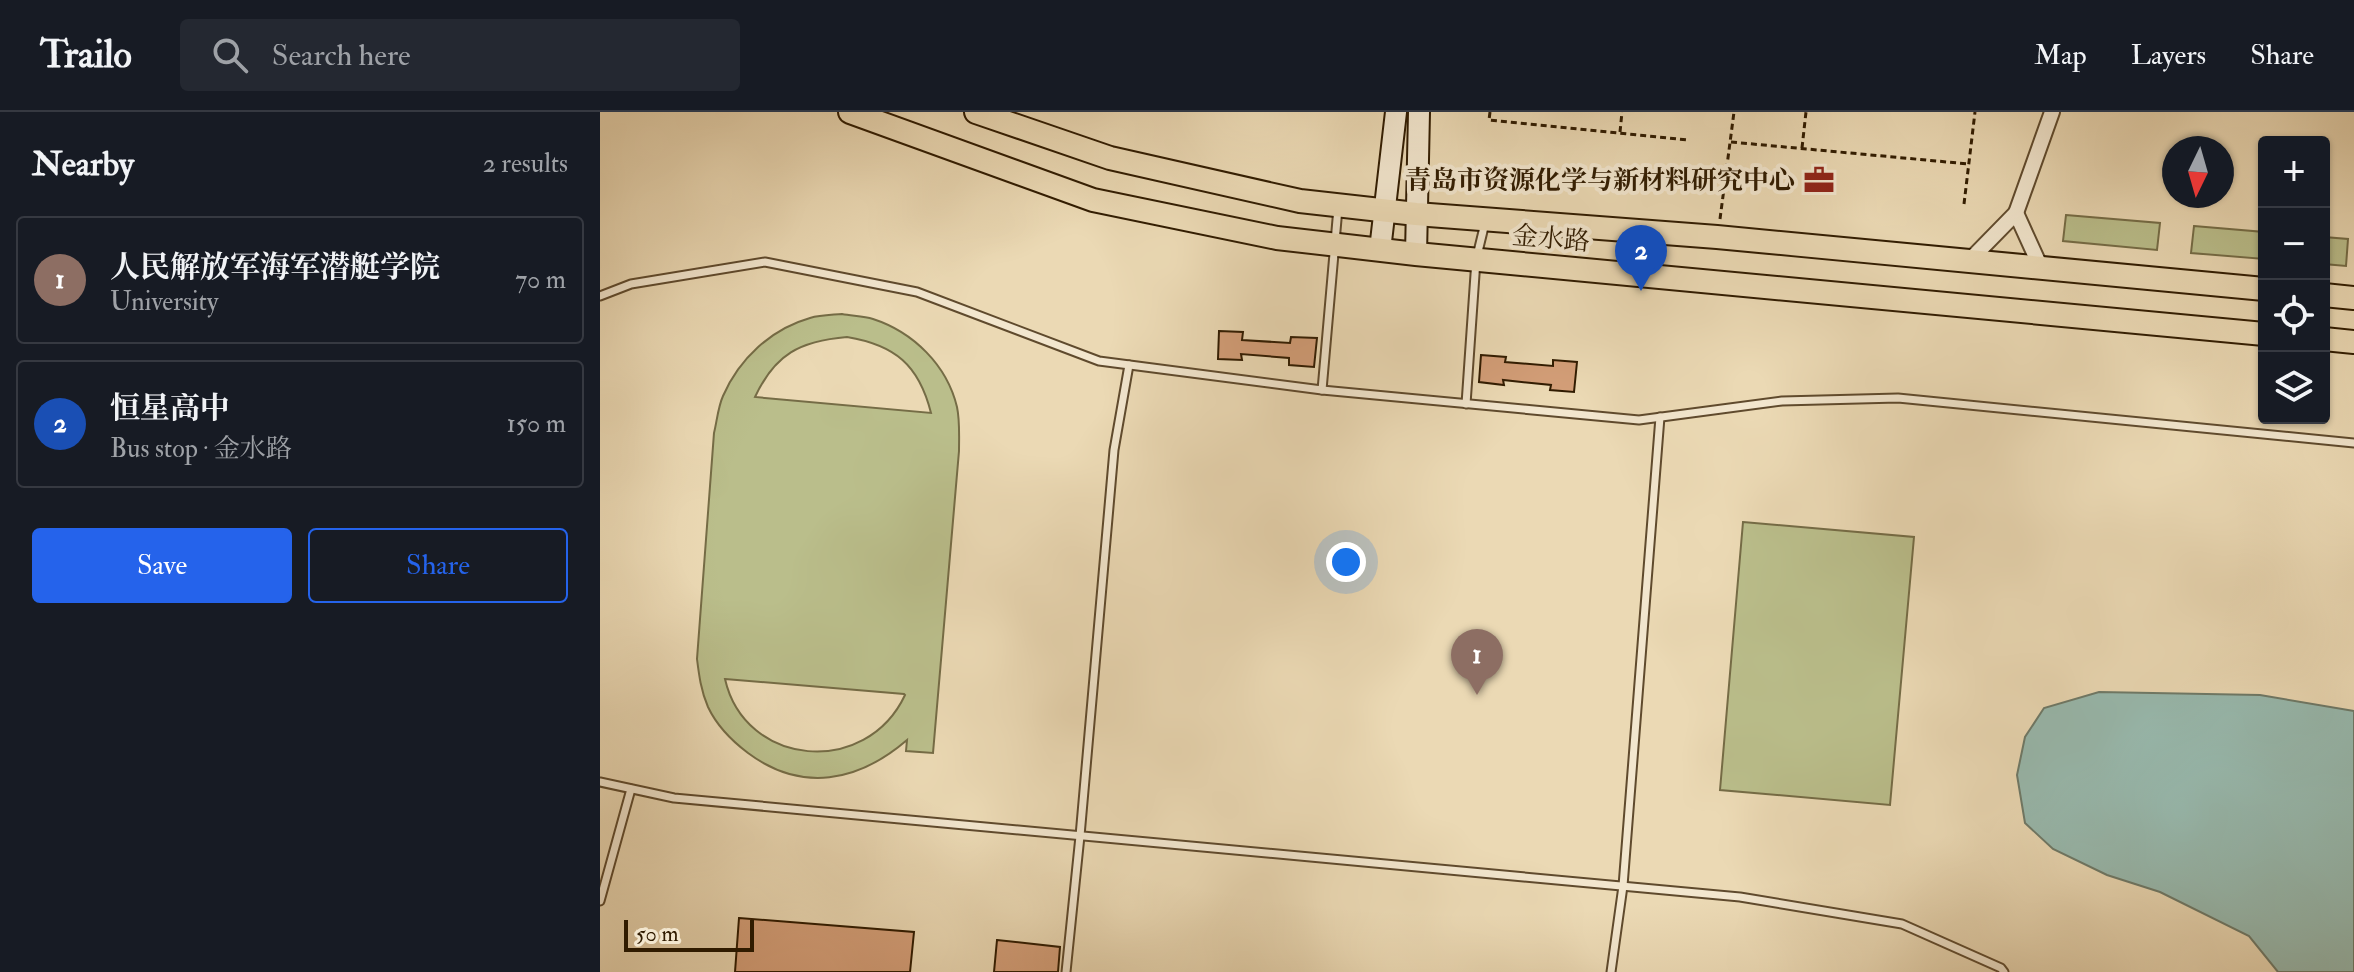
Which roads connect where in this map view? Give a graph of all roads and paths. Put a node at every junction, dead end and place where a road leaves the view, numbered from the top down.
1 (850, 112) edge
2 (976, 112) edge
3 (1396, 112) edge
4 (1419, 112) edge
5 (1490, 112) edge
6 (1622, 112) edge
7 (1734, 112) edge
8 (1806, 112) edge
9 (1975, 112) edge
10 (2052, 112) edge
11 (1620, 133) junction
12 (1688, 140) dead end
13 (1731, 142) junction
14 (1801, 148) junction
15 (1969, 164) junction
16 (1964, 204) dead end
17 (1339, 206) junction
18 (1384, 211) junction
19 (2016, 213) junction
20 (1416, 214) junction
21 (1486, 219) junction
22 (1717, 237) junction
23 (1334, 245) junction
24 (1380, 250) junction
25 (1416, 254) junction
26 (1476, 260) junction
27 (1969, 261) junction
28 (2041, 268) junction
29 (2258, 288) edge
30 (600, 296) edge
31 (2330, 296) edge
32 (2354, 298) edge
33 (2258, 333) edge
34 (2330, 340) edge
35 (2354, 342) edge
36 (1129, 365) junction
37 (1322, 390) junction
38 (1466, 404) junction
39 (1660, 417) junction
40 (2354, 443) edge
41 (600, 782) edge
42 (631, 789) junction
43 (1080, 836) junction
44 (1623, 886) junction
45 (600, 901) edge
46 (1066, 972) edge
47 (1611, 972) edge
48 (2004, 972) edge

1 - 23 main road, 金水路
2 - 17 main road, 金水路
3 - 18 main road
4 - 20 main road
5 - 11 path
6 - 11 path
7 - 13 path
8 - 14 path
9 - 15 path
10 - 19 street
11 - 12 path
13 - 14 path
13 - 22 path
14 - 15 path
15 - 16 path
17 - 18 main road, 金水路
17 - 23 lane
18 - 20 main road, 金水路
18 - 24 main road
19 - 27 street
19 - 28 street
20 - 21 main road, 金水路
20 - 25 main road
21 - 22 main road, 金水路
21 - 26 lane
22 - 27 main road, 金水路
23 - 24 main road, 金水路
23 - 37 lane
24 - 25 main road, 金水路
25 - 26 main road, 金水路
26 - 33 main road, 金水路
26 - 38 lane
27 - 28 main road, 金水路
28 - 29 main road, 金水路
30 - 36 lane
31 - 32 main road
34 - 35 main road
36 - 37 lane
36 - 43 lane
37 - 38 lane
38 - 39 lane
39 - 40 lane
39 - 44 lane
41 - 42 lane
42 - 43 lane
42 - 45 lane
43 - 44 lane
43 - 46 lane
44 - 47 lane
44 - 48 lane

